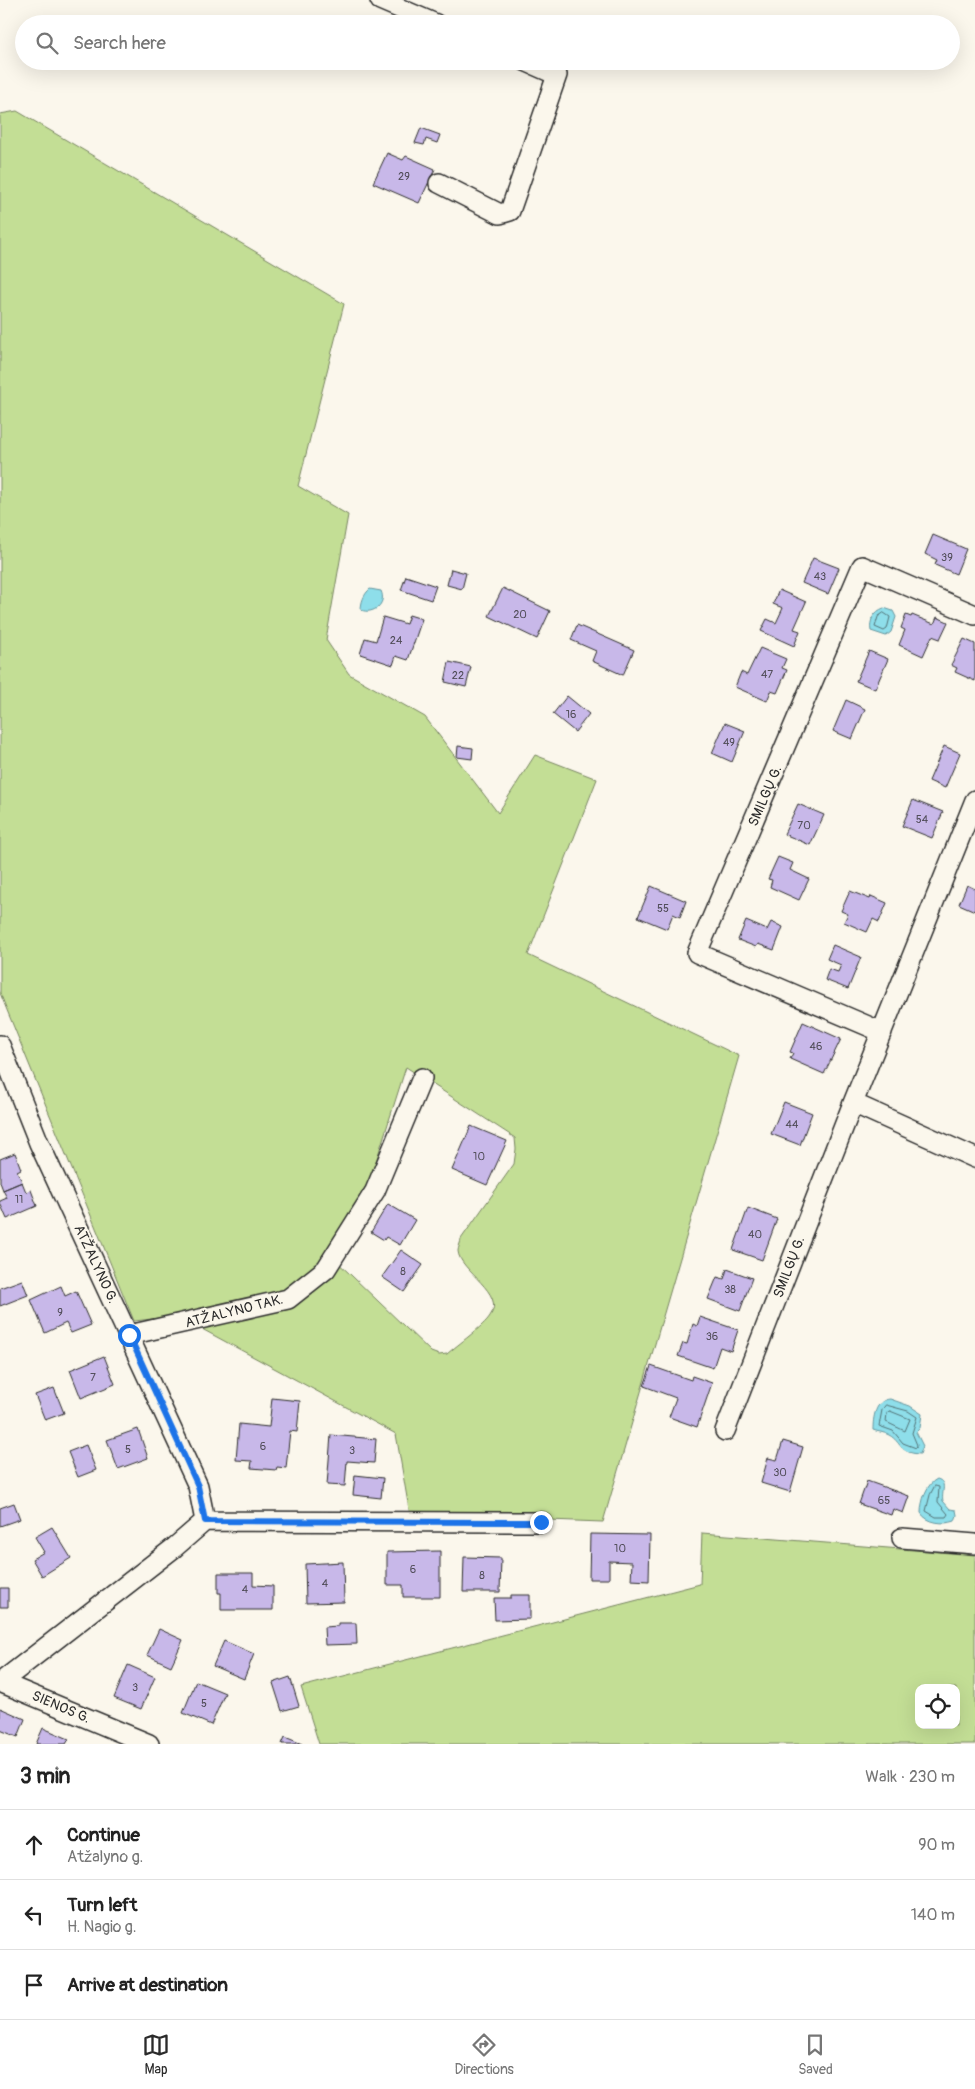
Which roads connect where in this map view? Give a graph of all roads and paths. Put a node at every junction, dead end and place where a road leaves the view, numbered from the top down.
1 (380, 0) edge
2 (415, 15) edge
3 (546, 70) edge
4 (439, 183) dead end
5 (975, 615) edge
6 (975, 800) edge
7 (882, 1032) junction
8 (0, 1046) edge
9 (422, 1078) dead end
10 (853, 1103) junction
11 (975, 1158) edge
12 (129, 1335) junction
13 (725, 1431) dead end
14 (205, 1521) junction
15 (541, 1522) dead end
16 (902, 1538) dead end
17 (975, 1544) edge
18 (1, 1682) edge
19 (149, 1744) edge

1 - 2 street
3 - 4 street
5 - 7 street, SMILGŲ G.
6 - 7 street, SMILGŲ G.
7 - 10 street, SMILGŲ G.
8 - 12 street, ATŽALYNO G.
9 - 12 street, ATŽALYNO TAK.
10 - 11 street
10 - 13 street, SMILGŲ G.
12 - 14 street, ATŽALYNO G.
14 - 15 street
14 - 18 street
16 - 17 street
18 - 19 street, SIENOS G.

